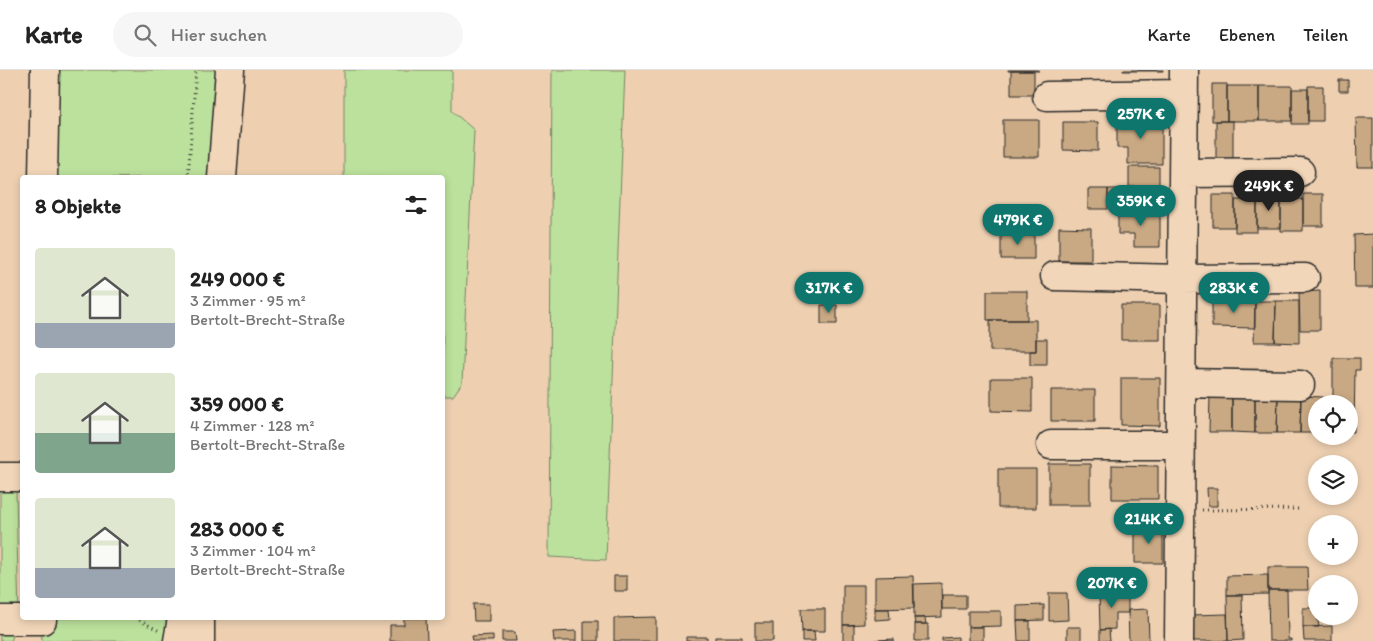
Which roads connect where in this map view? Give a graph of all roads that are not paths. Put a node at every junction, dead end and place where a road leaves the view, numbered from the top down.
1 (45, 70) edge
2 (230, 70) edge
3 (1184, 82) edge
4 (1047, 96) dead end
5 (1300, 172) dead end
6 (1184, 173) junction
7 (43, 175) edge
8 (222, 175) edge
9 (1055, 276) dead end
10 (1306, 278) dead end
11 (1181, 279) junction
12 (1182, 384) junction
13 (1300, 386) dead end
14 (1051, 445) dead end
15 (1180, 445) junction
16 (0, 477) edge
17 (20, 477) edge
18 (0, 620) edge
19 (20, 620) edge
20 (200, 620) edge
21 (200, 641) edge
22 (1179, 641) edge

1 - 7 street
2 - 8 street
3 - 4 street
3 - 6 street
5 - 6 street
6 - 11 street
9 - 11 street
10 - 11 street
11 - 12 street
12 - 13 street
12 - 15 street
14 - 15 street
15 - 22 street
16 - 17 street
18 - 19 street
20 - 21 street

